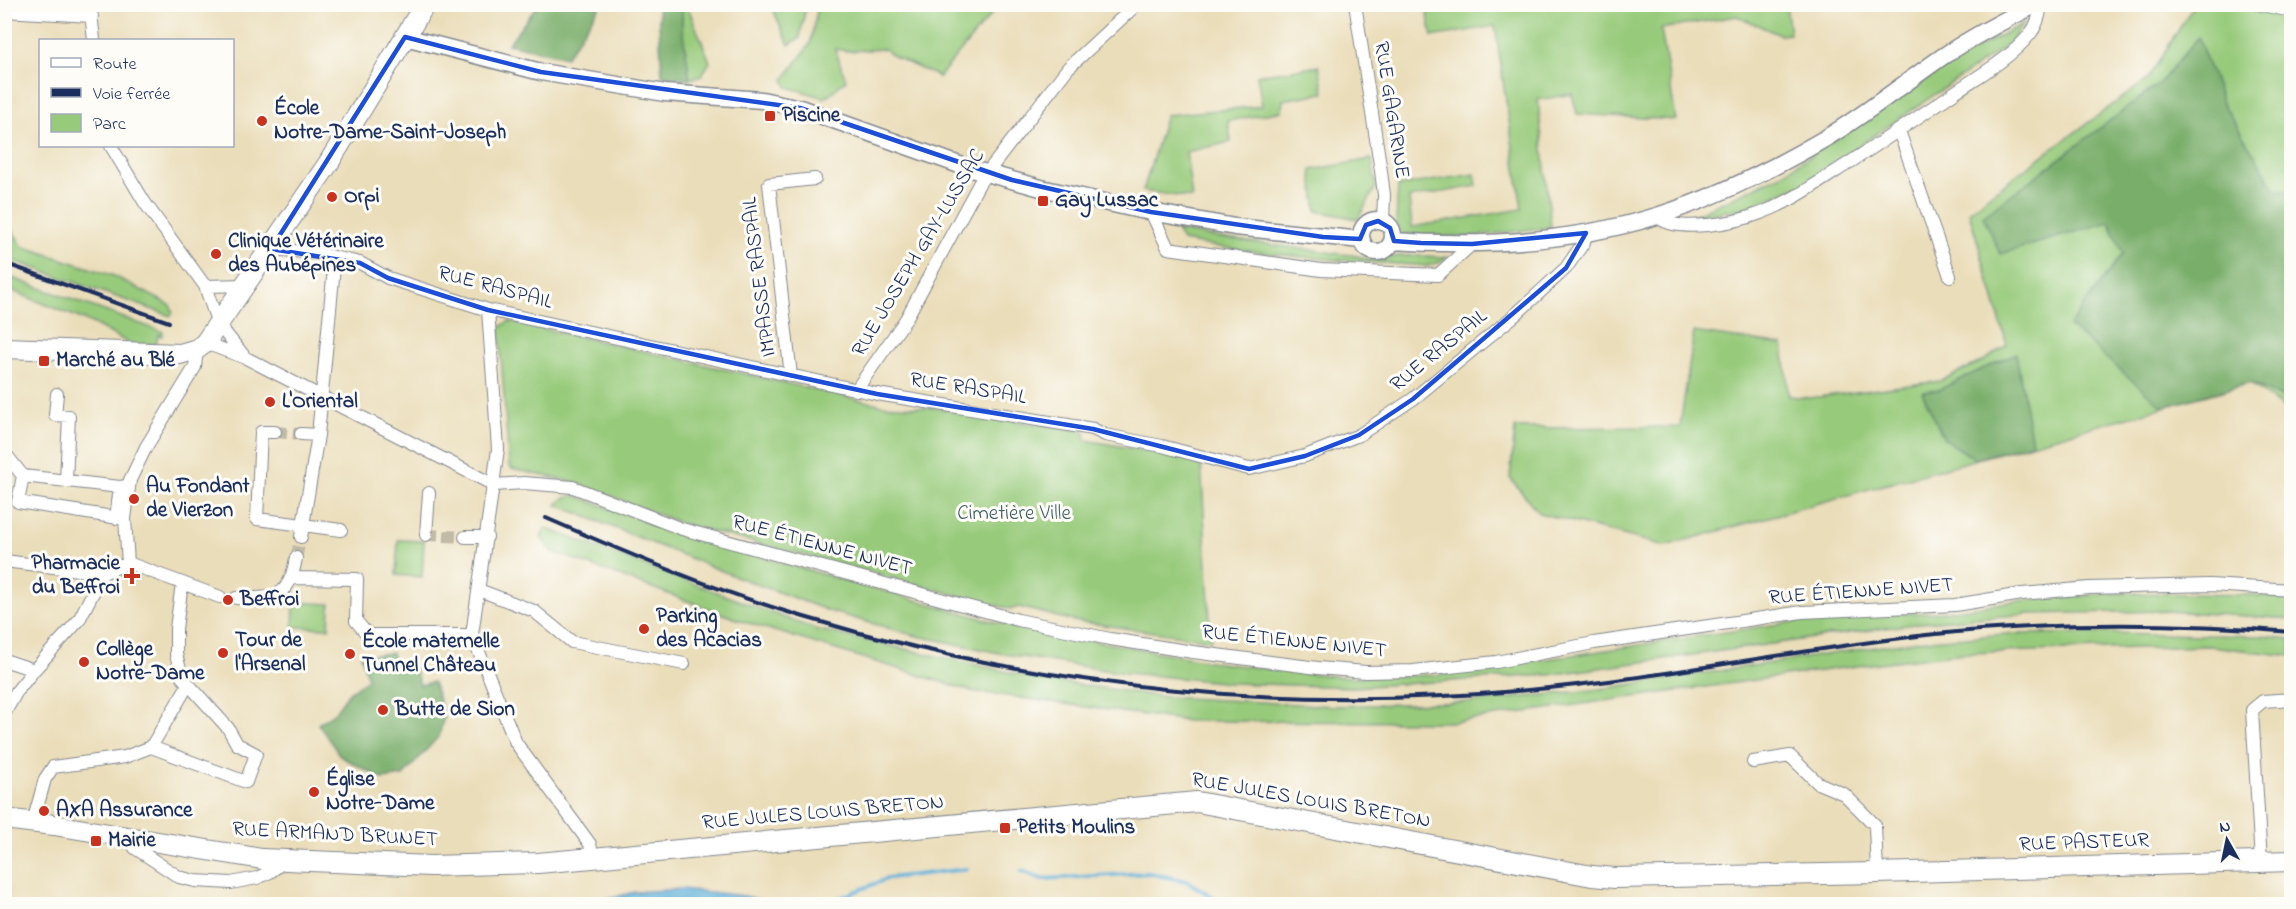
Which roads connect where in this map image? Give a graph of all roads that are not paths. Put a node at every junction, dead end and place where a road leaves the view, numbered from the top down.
1 (424, 4) edge
2 (1137, 4) edge
3 (1355, 4) edge
4 (2039, 4) edge
5 (2257, 4) edge
6 (91, 10) edge
7 (2292, 10) edge
8 (4, 11) edge
9 (405, 37) junction
10 (94, 39) edge
11 (1899, 131) junction
12 (112, 147) edge
13 (987, 173) junction
14 (815, 179) dead end
15 (1151, 213) junction
16 (1657, 216) junction
17 (1383, 222) junction
18 (1586, 233) junction
19 (1362, 240) junction
20 (1392, 241) junction
21 (1472, 244) junction
22 (271, 249) junction
23 (335, 257) junction
24 (1950, 276) dead end
25 (245, 285) junction
26 (204, 286) junction
27 (488, 310) junction
28 (218, 324) junction
29 (201, 346) junction
30 (4, 348) edge
31 (246, 358) junction
32 (791, 376) junction
33 (856, 390) junction
34 (57, 394) dead end
35 (321, 396) junction
36 (275, 432) dead end
37 (301, 434) tunnel mouth
38 (318, 435) junction
39 (4, 452) edge
40 (23, 476) junction
41 (66, 481) junction
42 (494, 485) junction
43 (124, 486) junction
44 (429, 493) dead end
45 (120, 518) junction
46 (341, 530) dead end
47 (303, 531) junction
48 (426, 535) dead end
49 (465, 537) tunnel mouth
50 (487, 537) junction
51 (296, 558) tunnel mouth
52 (4, 561) edge
53 (128, 563) junction
54 (103, 573) junction
55 (292, 578) junction
56 (182, 583) junction
57 (479, 590) junction
58 (2292, 590) edge
59 (220, 597) dead end
60 (236, 598) dead end
61 (472, 635) junction
62 (4, 660) edge
63 (684, 664) dead end
64 (33, 670) junction
65 (188, 685) junction
66 (2292, 699) edge
67 (4, 714) edge
68 (151, 747) junction
69 (1753, 762) dead end
70 (4, 819) edge
71 (33, 822) junction
72 (129, 837) junction
73 (593, 858) junction
74 (285, 861) junction
75 (2292, 861) edge
76 (2261, 862) junction
77 (1877, 873) junction

1 - 9 main road
2 - 13 street, RUE JOSEPH GAY-LUSSAC
3 - 17 street, RUE GAGARINE
4 - 11 street
4 - 16 street
5 - 7 street
6 - 8 street
6 - 10 street
9 - 13 street
9 - 22 main road
11 - 16 street
11 - 24 street
12 - 26 street
13 - 15 street
13 - 33 street, RUE JOSEPH GAY-LUSSAC
14 - 32 street, IMPASSE RASPAIL
15 - 19 street
15 - 21 street
16 - 18 street
17 - 19 street
17 - 20 street
18 - 21 street
18 - 33 street, RUE RASPAIL
19 - 20 street
20 - 21 street
22 - 23 street, RUE RASPAIL
22 - 25 main road
23 - 27 street, RUE RASPAIL
23 - 35 street
25 - 26 street
25 - 28 main road
26 - 28 street
27 - 32 street, RUE RASPAIL
27 - 42 street
28 - 29 main road
28 - 31 street
29 - 30 main road
29 - 31 street
29 - 43 street
31 - 35 street
32 - 33 street, RUE RASPAIL
34 - 41 street
35 - 38 street
35 - 42 street
36 - 47 street
37 - 38 street
38 - 47 street
39 - 40 street
40 - 41 street
40 - 45 street
41 - 43 street
42 - 50 street
42 - 58 street, RUE ÉTIENNE NIVET
43 - 45 street
44 - 48 street
45 - 53 street
46 - 47 street
49 - 50 street
50 - 57 street
51 - 55 street
52 - 54 street
53 - 54 street
53 - 56 street
54 - 64 street
55 - 60 street
55 - 61 street
56 - 59 street
56 - 65 street
57 - 61 street
57 - 63 street
61 - 73 street
62 - 64 street
64 - 67 street
65 - 68 street
65 - 68 street
66 - 76 street
68 - 71 street
69 - 77 street
70 - 71 main road, RUE ARMAND BRUNET
71 - 72 main road, RUE ARMAND BRUNET
72 - 74 main road, RUE ARMAND BRUNET
72 - 74 street
73 - 74 main road, RUE ARMAND BRUNET
73 - 77 main road, RUE JULES LOUIS BRETON
75 - 76 main road, RUE PASTEUR
76 - 77 main road, RUE PASTEUR

